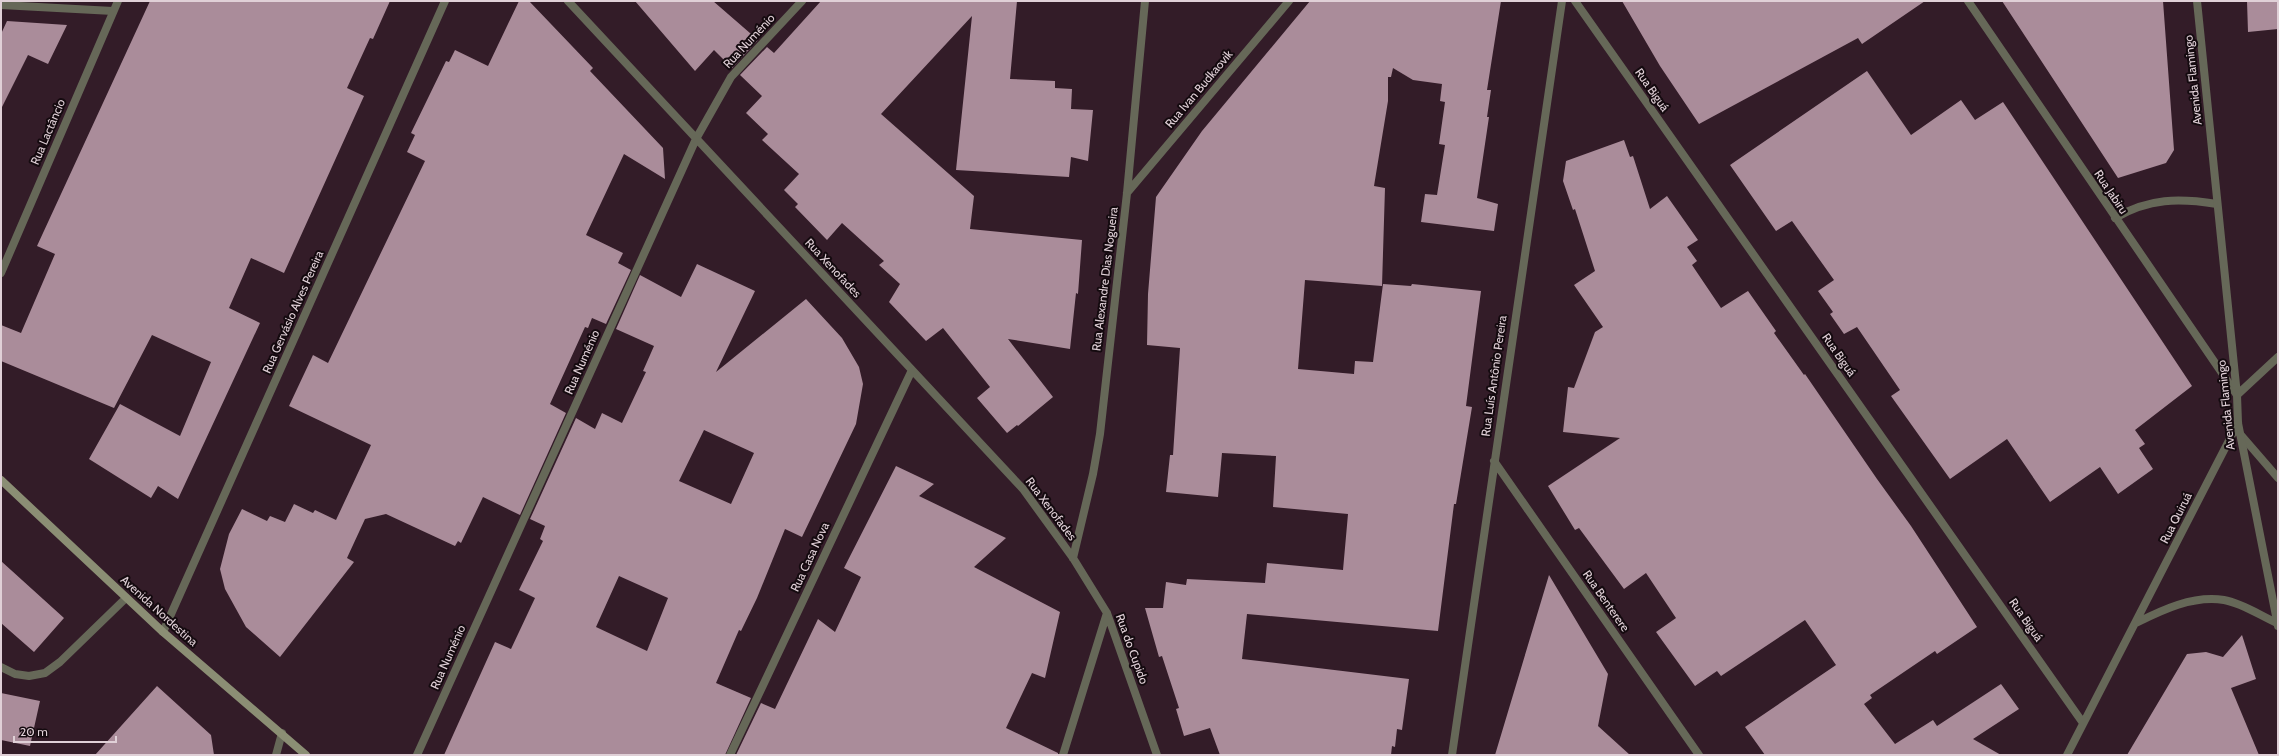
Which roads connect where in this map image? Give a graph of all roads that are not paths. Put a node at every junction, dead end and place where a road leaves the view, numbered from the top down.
1 (118, 1) edge
2 (445, 1) edge
3 (568, 1) edge
4 (802, 1) edge
5 (1145, 1) edge
6 (1289, 1) edge
7 (1562, 1) edge
8 (1575, 1) edge
9 (1968, 1) edge
10 (2197, 1) edge
11 (1, 5) edge
12 (113, 11) junction
13 (696, 139) junction
14 (1127, 193) junction
15 (2217, 204) junction
16 (2115, 218) junction
17 (1, 273) edge
18 (2278, 357) edge
19 (912, 370) junction
20 (2237, 395) junction
21 (2238, 423) junction
22 (2240, 434) junction
23 (1494, 461) junction
24 (2278, 478) edge
25 (1, 480) edge
26 (1073, 558) junction
27 (126, 598) junction
28 (1106, 613) junction
29 (2136, 623) junction
30 (2278, 624) edge
31 (162, 632) junction
32 (1, 667) edge
33 (2083, 723) junction
34 (282, 732) junction
35 (276, 755) edge
36 (306, 755) edge
37 (417, 755) edge
38 (730, 755) edge
39 (1063, 755) edge
40 (1157, 755) edge
41 (1452, 755) edge
42 (1699, 755) edge
43 (2067, 755) edge

1 - 12 street, Rua Lactâncio
2 - 31 street, Rua Gervásio Alves Pereira
3 - 13 street, Rua Xenofades
4 - 13 street, Rua Numénio
5 - 14 street, Rua Alexandre Dias Nogueira
6 - 14 street, Rua Ivan Budkaovik
7 - 23 street, Rua Luís Antônio Pereira
8 - 33 street, Rua Biguá
9 - 16 street, Rua Jabiru
10 - 15 street, Avenida Flamingo
11 - 12 street
12 - 17 street, Rua Lactâncio
13 - 19 street, Rua Xenofades
13 - 37 street, Rua Numénio
14 - 26 street, Rua Alexandre Dias Nogueira
15 - 16 street
15 - 20 street, Avenida Flamingo
16 - 20 street, Rua Jabiru
18 - 20 street
19 - 26 street, Rua Xenofades
19 - 38 street, Rua Casa Nova
20 - 21 street, Avenida Flamingo
21 - 22 street, Avenida Flamingo
21 - 29 street, Rua Quiruá
22 - 24 street
22 - 30 street, Avenida Flamingo
23 - 41 street, Rua Luís Antônio Pereira
23 - 42 street, Rua Benterere
25 - 27 main road, Avenida Nordestina
26 - 28 street, Rua do Cupido
27 - 31 main road, Avenida Nordestina
27 - 32 street
28 - 39 street
28 - 40 street, Rua do Cupido
29 - 30 street
29 - 33 street, Rua Quiruá
31 - 34 main road, Avenida Nordestina
33 - 43 street, Rua Quiruá
34 - 35 street
34 - 36 main road, Avenida Nordestina

